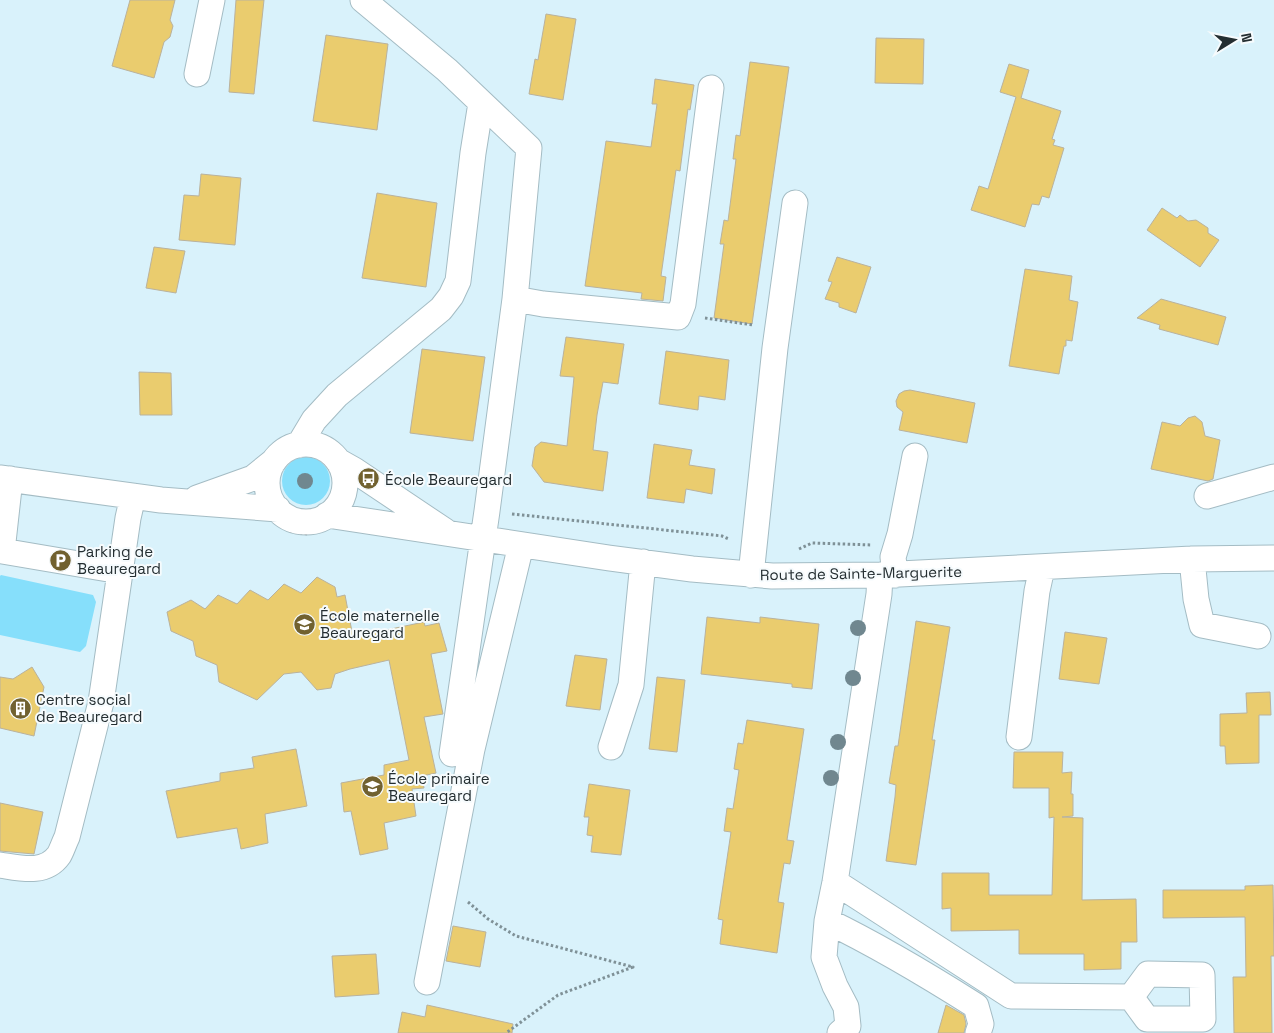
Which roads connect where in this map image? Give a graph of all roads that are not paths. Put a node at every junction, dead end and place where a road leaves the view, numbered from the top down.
1 (212, 0) edge
2 (363, 0) edge
3 (197, 74) dead end
4 (711, 88) dead end
5 (481, 103) junction
6 (795, 203) dead end
7 (515, 299) junction
8 (760, 344) road end
9 (299, 444) junction
10 (915, 456) dead end
11 (274, 461) junction
12 (338, 461) junction
13 (1274, 477) edge
14 (5, 479) edge
15 (133, 496) junction
16 (1208, 496) dead end
17 (188, 501) junction
18 (278, 509) junction
19 (327, 516) junction
20 (451, 535) junction
21 (483, 540) junction
22 (521, 545) junction
23 (1274, 558) edge
24 (1192, 559) junction
25 (643, 562) junction
26 (1042, 568) junction
27 (120, 571) junction
28 (743, 574) junction
29 (887, 575) junction
30 (1258, 636) dead end
31 (1019, 737) dead end
32 (611, 747) dead end
33 (452, 754) dead end
34 (0, 865) edge
35 (835, 882) junction
36 (827, 920) junction
37 (427, 982) dead end
38 (1131, 997) dead end
39 (840, 1033) edge
40 (978, 1033) edge

1 - 3 street
2 - 5 street
4 - 7 street
5 - 7 street
5 - 9 street
6 - 28 street
7 - 21 street
8 - 28 street
9 - 11 street
9 - 12 street
10 - 29 street
11 - 17 street
11 - 18 street
12 - 19 street
12 - 20 street, Route de Sainte-Marguerite
13 - 16 street
14 - 15 street
14 - 27 street
15 - 17 street
15 - 27 street
17 - 18 street
18 - 19 street
19 - 20 street, Route de Sainte-Marguerite
20 - 21 street, Route de Sainte-Marguerite
21 - 22 street, Route de Sainte-Marguerite
21 - 33 street
22 - 25 street, Route de Sainte-Marguerite
22 - 37 street
23 - 24 street, Route de Sainte-Marguerite
24 - 26 street, Route de Sainte-Marguerite
24 - 30 street
25 - 28 street, Route de Sainte-Marguerite
25 - 32 street
26 - 29 street, Route de Sainte-Marguerite
26 - 31 street
27 - 34 street
28 - 29 street, Route de Sainte-Marguerite
29 - 35 street
35 - 36 street
35 - 38 street
36 - 39 street
36 - 40 street

